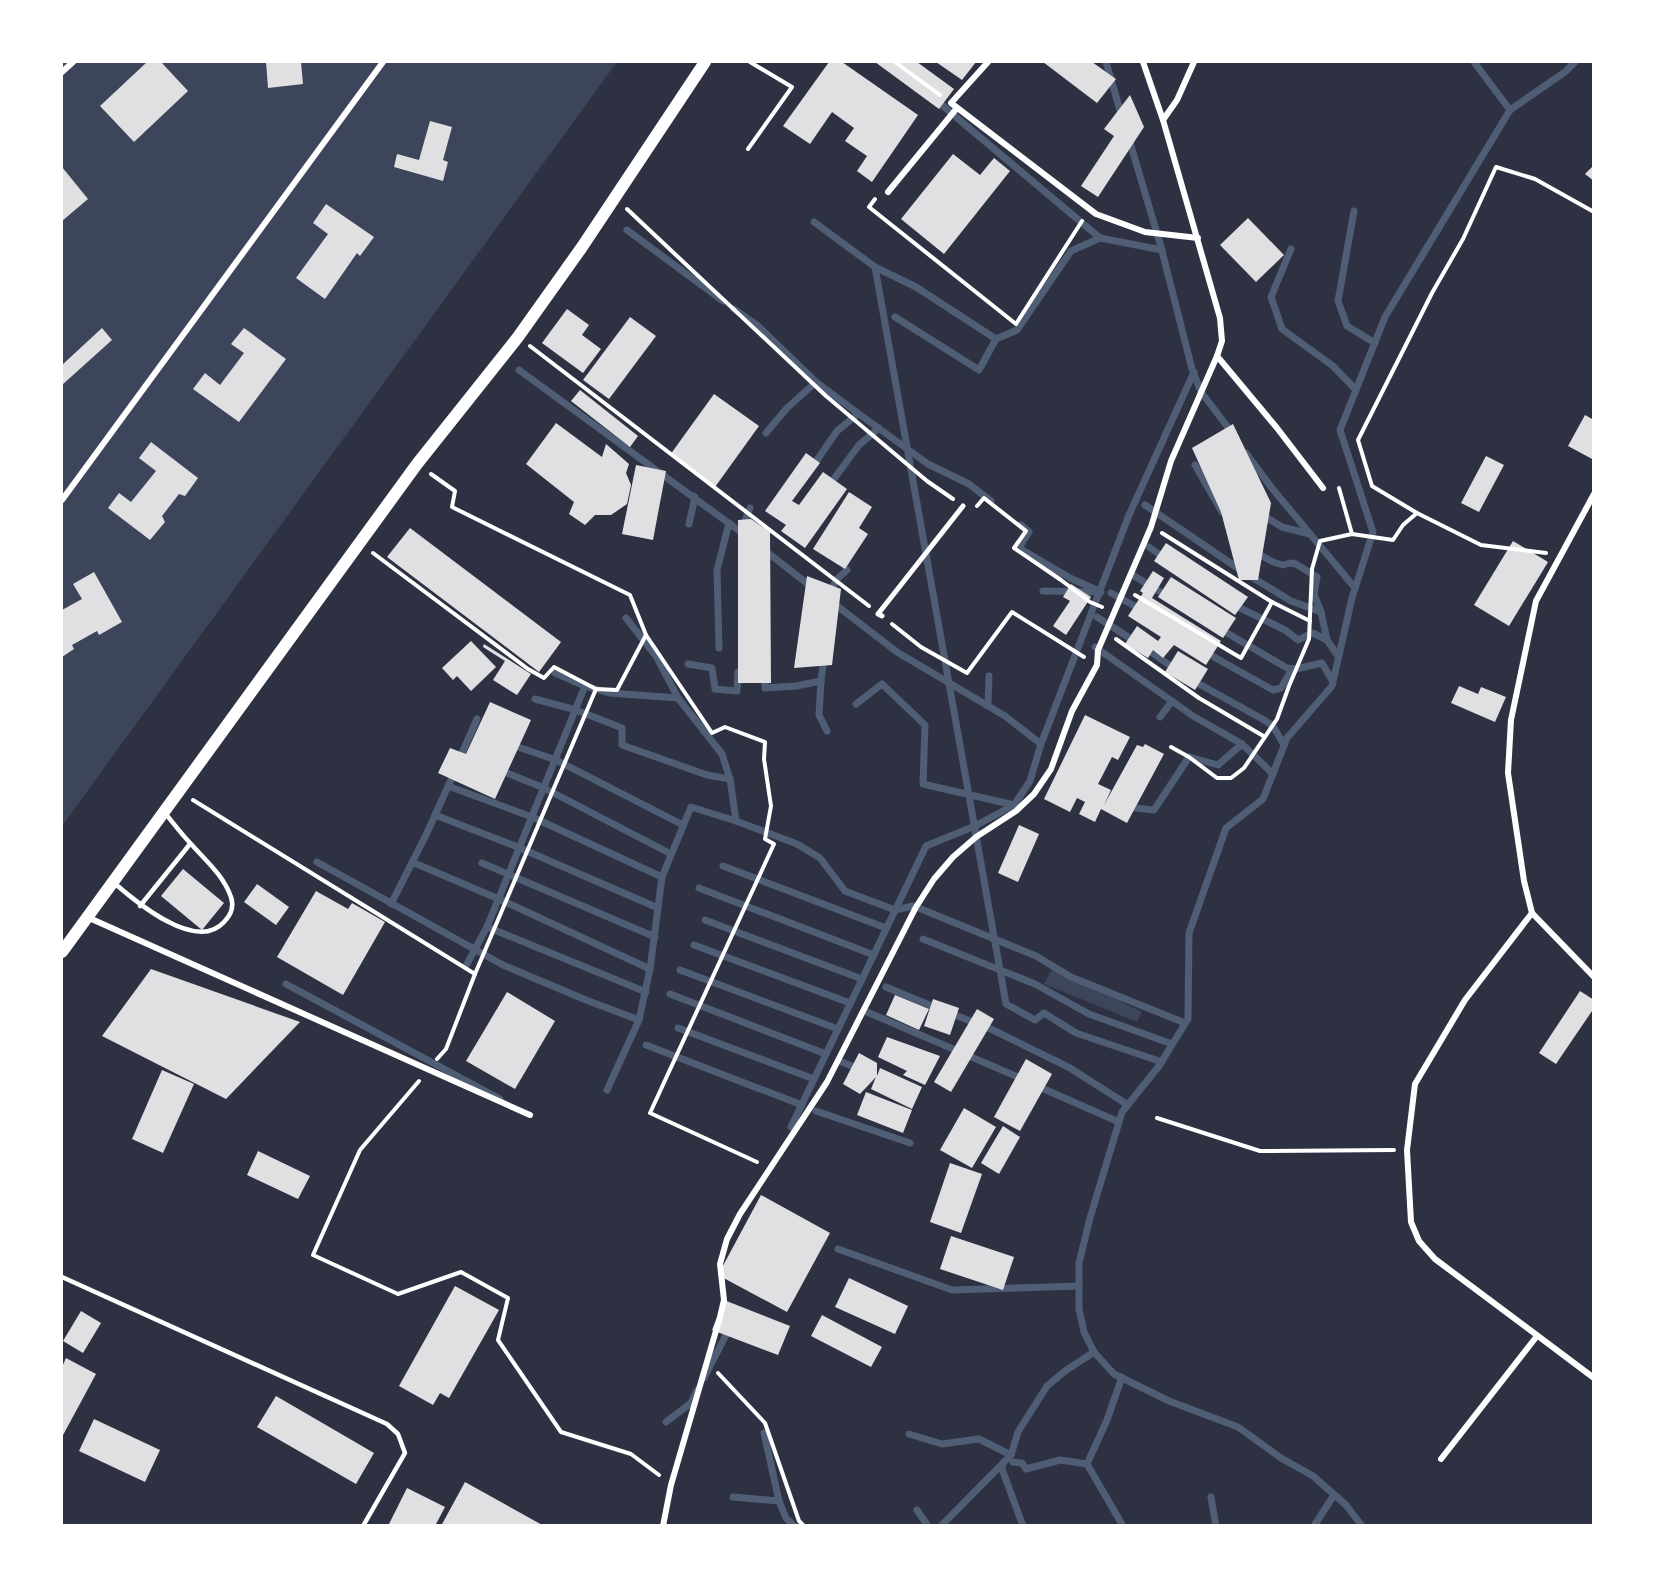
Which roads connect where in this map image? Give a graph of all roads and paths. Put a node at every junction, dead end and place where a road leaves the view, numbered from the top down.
1 (73, 62) edge
2 (383, 62) edge
3 (705, 62) edge
4 (750, 62) edge
5 (895, 62) edge
6 (987, 62) edge
7 (1143, 62) edge
8 (1194, 62) edge
9 (62, 72) edge
10 (954, 106) junction
11 (1163, 120) junction
12 (748, 149) dead end
13 (888, 192) dead end
14 (615, 198) junction
15 (876, 198) dead end
16 (1089, 209) junction
17 (1593, 212) edge
18 (1198, 238) junction
19 (518, 337) junction
20 (1218, 356) junction
21 (417, 464) junction
22 (1323, 488) joint
23 (1593, 494) edge
24 (62, 500) edge
25 (963, 506) junction
26 (1417, 513) junction
27 (1151, 526) junction
28 (1352, 534) junction
29 (361, 543) junction
30 (1561, 555) junction
31 (1125, 589) junction
32 (1272, 602) junction
33 (1114, 611) junction
34 (882, 616) junction
35 (1310, 621) junction
36 (1106, 632) junction
37 (646, 635) junction
38 (1097, 665) junction
39 (596, 688) junction
40 (1265, 737) junction
41 (1171, 747) dead end
42 (179, 792) junction
43 (164, 811) junction
44 (190, 844) junction
45 (113, 882) junction
46 (140, 906) junction
47 (1532, 913) junction
48 (87, 917) junction
49 (62, 952) edge
50 (475, 974) junction
51 (1593, 977) edge
52 (429, 1070) junction
53 (530, 1115) dead end
54 (1157, 1118) dead end
55 (1407, 1150) junction
56 (770, 1168) junction
57 (62, 1277) edge
58 (1537, 1335) junction
59 (708, 1362) junction
60 (1593, 1378) edge
61 (1441, 1459) dead end
62 (671, 1485) junction
63 (363, 1526) edge
64 (663, 1526) edge
65 (804, 1526) edge

1 - 9 street
2 - 24 street
3 - 14 main road
4 - 12 path
5 - 10 path
6 - 10 street
7 - 11 street
8 - 11 street
10 - 13 street
10 - 16 street
11 - 18 street
14 - 19 main road
14 - 25 path
15 - 16 path
16 - 18 street
17 - 26 path
18 - 20 street
19 - 21 main road
19 - 34 path
20 - 22 street
20 - 27 street
21 - 29 main road
21 - 37 path
22 - 28 path
23 - 30 street
25 - 33 path
25 - 34 street
26 - 28 path
26 - 30 path
27 - 31 street
27 - 32 path
28 - 35 path
29 - 39 path
29 - 42 main road
30 - 47 street
31 - 32 path
31 - 33 street
32 - 35 path
33 - 36 street
34 - 38 path
35 - 40 path
36 - 38 street
36 - 40 path
37 - 39 path
37 - 56 path
38 - 56 street
39 - 50 path
40 - 41 path
42 - 43 main road
42 - 50 path
43 - 44 lane
43 - 45 main road
44 - 46 lane
44 - 46 lane
45 - 46 lane
45 - 48 main road
47 - 51 street
47 - 55 street
48 - 49 main road
48 - 52 street
50 - 52 path
52 - 53 street
52 - 62 path
54 - 55 path
55 - 58 street
56 - 59 street
57 - 63 lane
58 - 60 street
58 - 61 street
59 - 62 street
59 - 65 path
62 - 64 street

